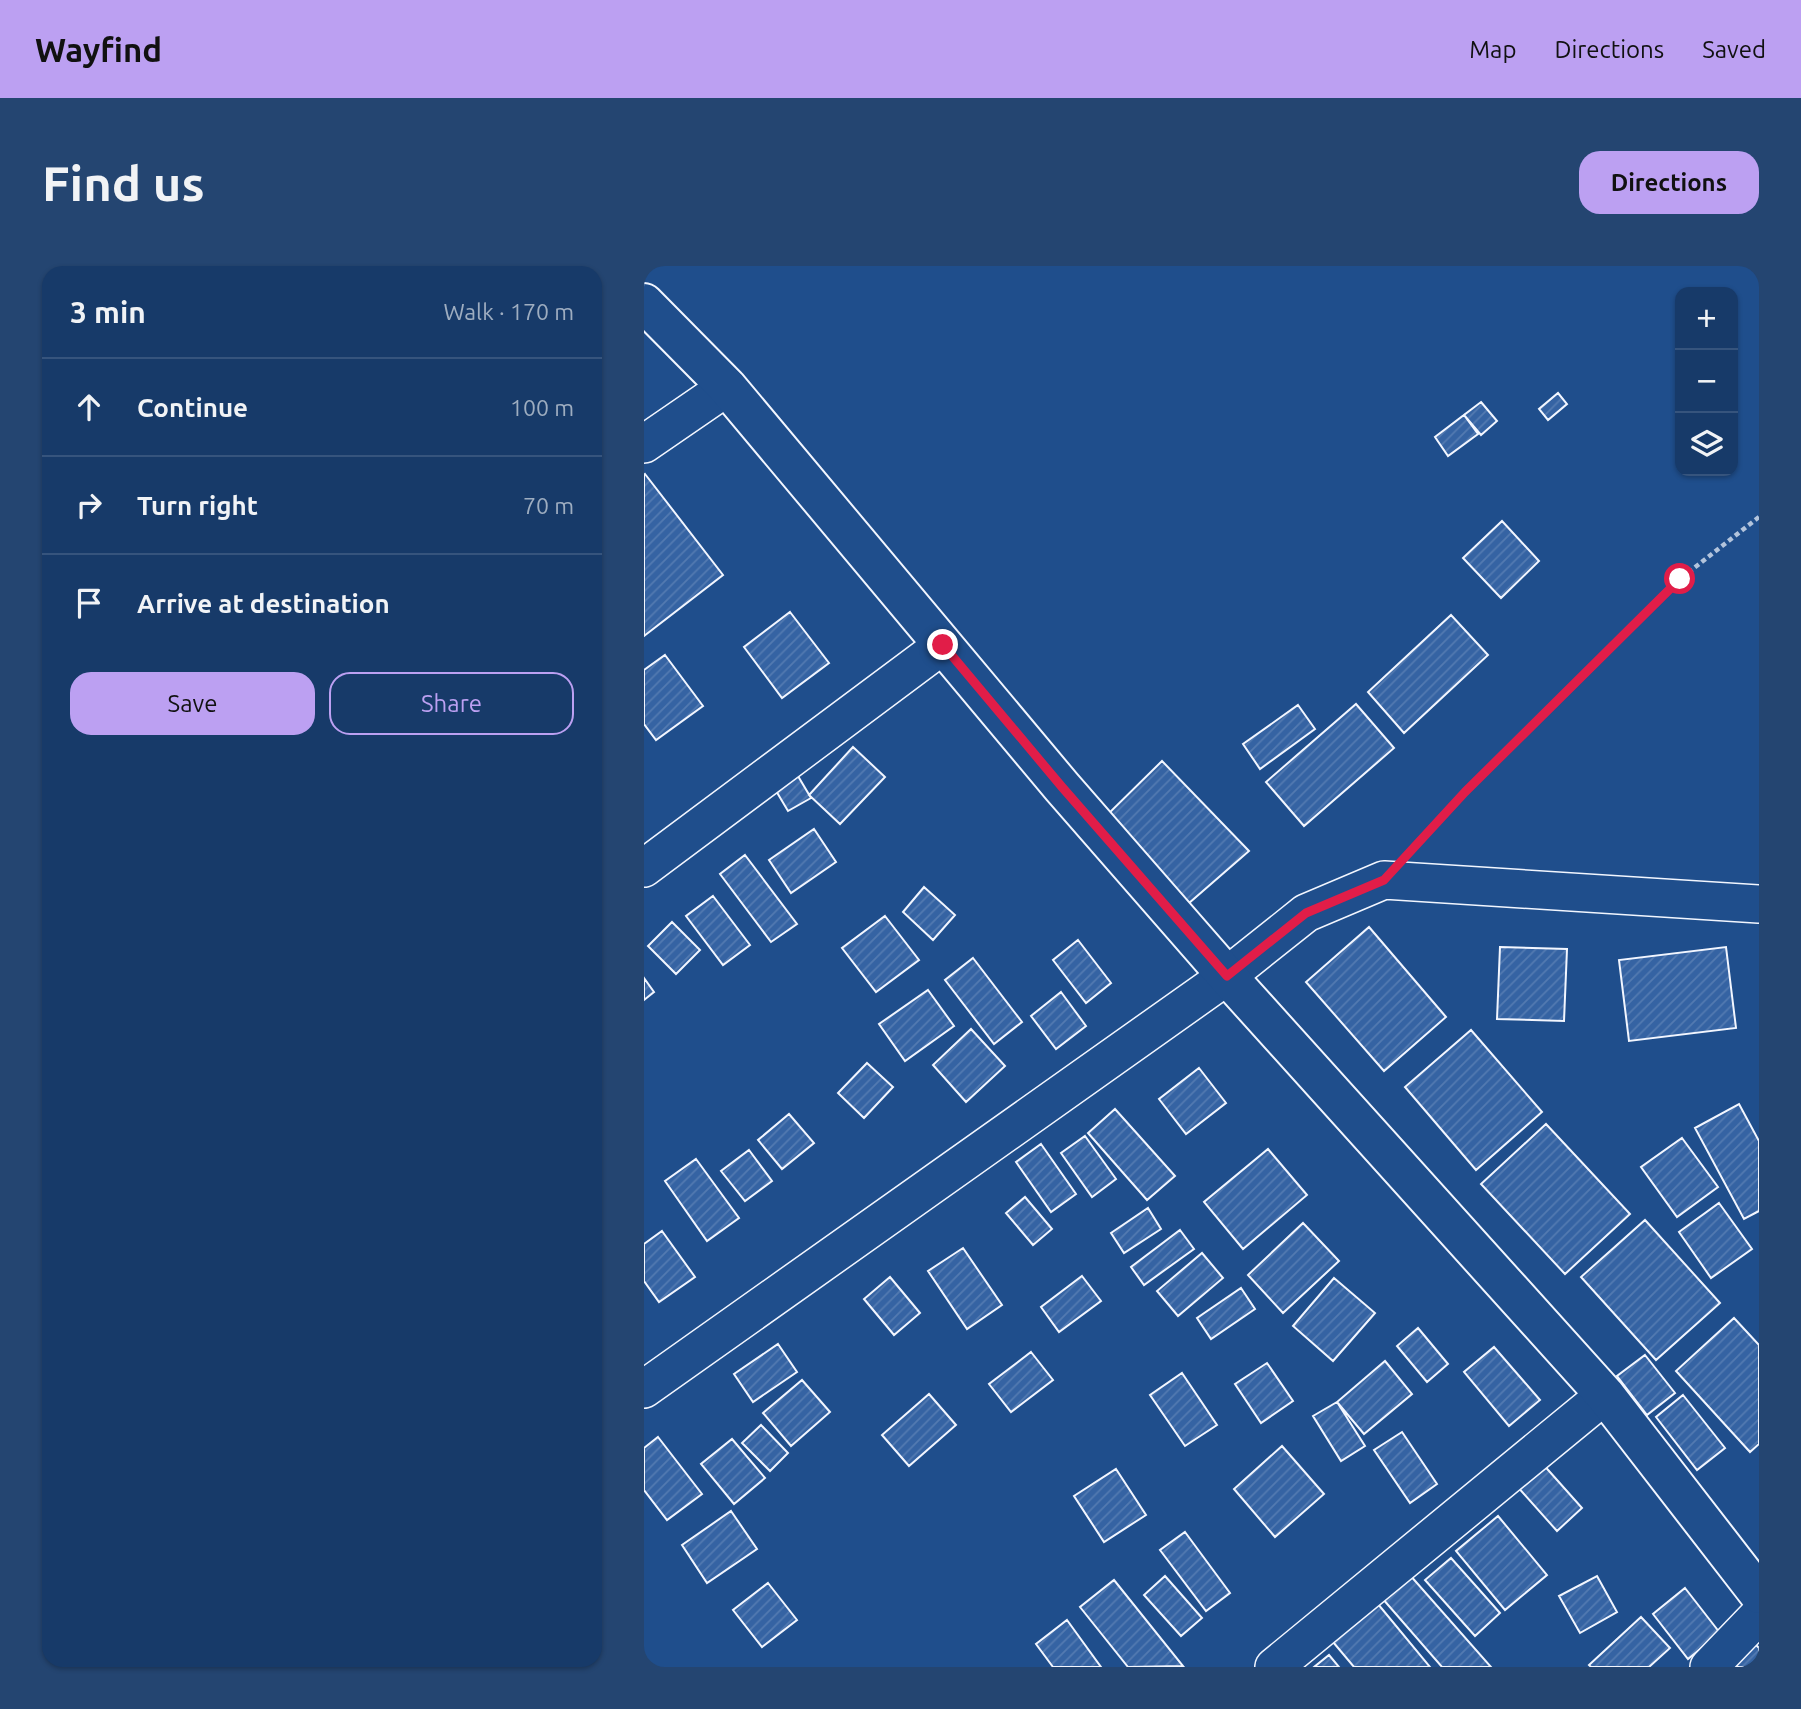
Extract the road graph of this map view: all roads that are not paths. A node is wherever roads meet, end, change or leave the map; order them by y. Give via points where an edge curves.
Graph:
1 (644, 303) edge
2 (727, 387) junction
3 (644, 444) edge
4 (943, 645) junction
5 (644, 868) edge
6 (1759, 904) edge
7 (1227, 976) junction
8 (644, 1389) edge
9 (1605, 1395) junction
10 (1759, 1594) edge
11 (1759, 1615) edge
12 (1274, 1667) edge
13 (1709, 1667) edge

1 - 2 street
2 - 3 street
2 - 4 street
4 - 5 street
4 - 7 street
6 - 7 street via 1384,880 1306,913
7 - 8 street
7 - 9 street
9 - 10 street
9 - 12 street
11 - 13 street

